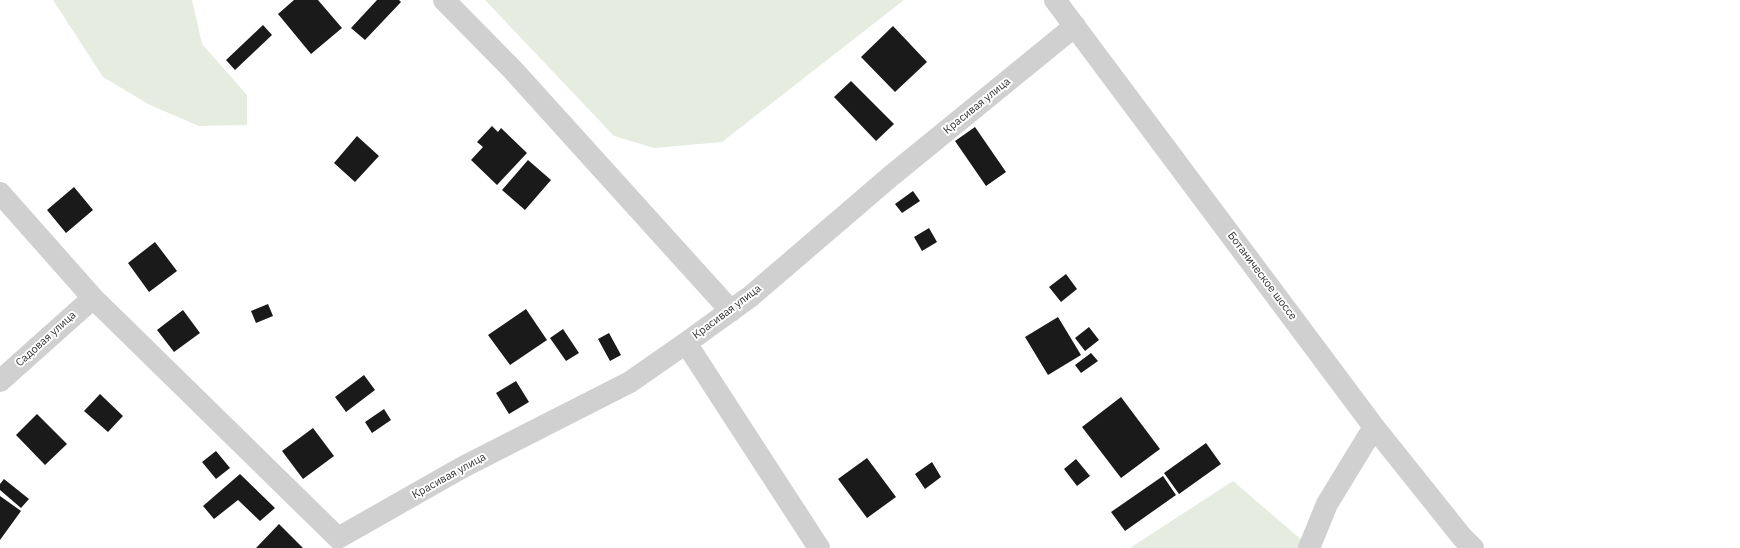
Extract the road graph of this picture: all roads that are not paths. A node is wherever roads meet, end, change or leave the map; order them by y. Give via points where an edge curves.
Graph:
1 (444, 0) edge
2 (1055, 0) edge
3 (1075, 26) junction
4 (0, 193) edge
5 (93, 298) junction
6 (731, 311) junction
7 (686, 344) junction
8 (0, 381) edge
9 (1374, 427) junction
10 (338, 543) edge
11 (819, 548) edge
12 (1309, 548) edge
13 (1473, 548) edge

1 - 6 street via 512,69
2 - 3 street, Ботаническое шоссе
3 - 6 street, Красивая улица
3 - 9 street, Ботаническое шоссе
4 - 5 street
5 - 8 street, Садовая улица
5 - 10 street
6 - 7 street, Красивая улица
7 - 10 street, Красивая улица via 630,382 463,467
7 - 11 street
9 - 12 street via 1327,504
9 - 13 street, Ботаническое шоссе

